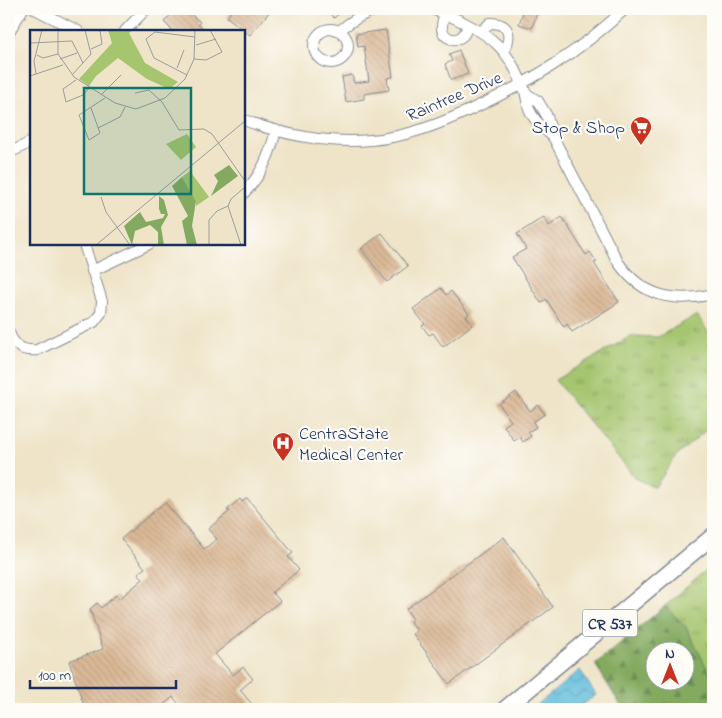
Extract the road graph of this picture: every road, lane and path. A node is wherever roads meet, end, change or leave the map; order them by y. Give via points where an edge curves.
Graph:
1 (23, 9) edge
2 (35, 9) edge
3 (146, 9) edge
4 (379, 9) edge
5 (625, 9) edge
6 (438, 10) edge
7 (468, 25) junction
8 (76, 30) edge
9 (126, 30) edge
10 (339, 31) dead end
11 (482, 31) junction
12 (9, 32) edge
13 (504, 52) junction
14 (525, 89) junction
15 (245, 120) edge
16 (276, 130) junction
17 (30, 142) edge
18 (9, 153) edge
19 (245, 192) edge
20 (84, 245) edge
21 (147, 245) edge
22 (92, 271) junction
23 (713, 294) edge
24 (9, 332) edge
25 (713, 536) edge
26 (505, 709) edge

1 - 12 street
2 - 8 street
3 - 9 street
4 - 10 street via 361,15
5 - 14 street, Raintree Drive
6 - 7 street
6 - 7 street via 442,30 449,38 460,38
7 - 11 street
11 - 13 street
11 - 13 street via 490,23 502,25 509,36
13 - 14 street
14 - 16 street, Raintree Drive via 430,127 390,138 328,140
14 - 23 street via 528,106 536,122 552,135 618,262 629,276 651,292 669,298
15 - 16 street, Raintree Drive
16 - 19 street via 262,172
17 - 18 street
20 - 22 street
21 - 22 street
22 - 24 street via 102,306 94,322 30,351 14,343
25 - 26 main road, CR 537

